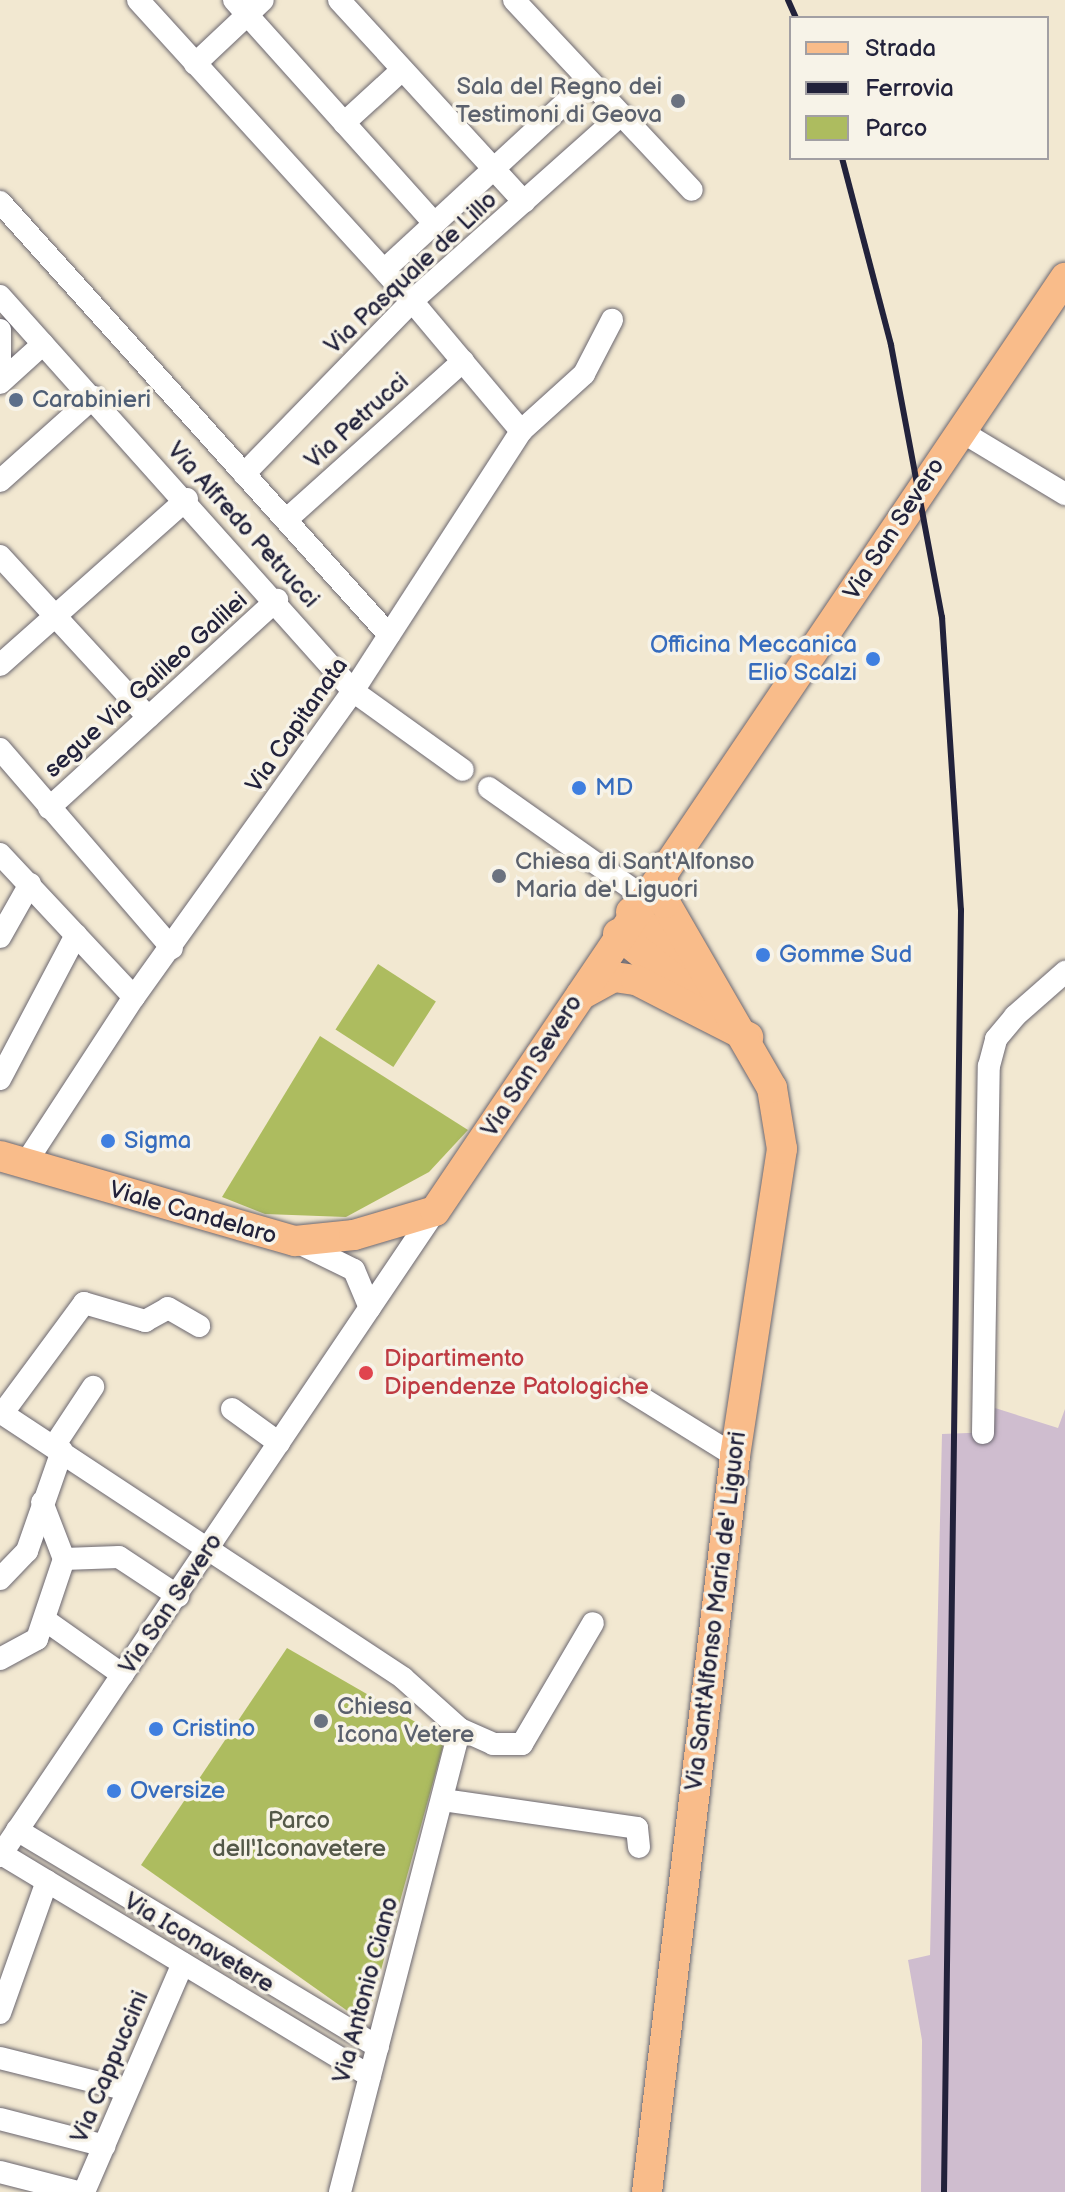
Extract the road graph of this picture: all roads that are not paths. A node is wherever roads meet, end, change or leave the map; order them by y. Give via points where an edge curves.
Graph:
1 (138, 0) edge
2 (339, 0) edge
3 (514, 0) edge
4 (248, 5) edge
5 (195, 64) junction
6 (402, 70) junction
7 (589, 81) junction
8 (620, 116) junction
9 (344, 123) junction
10 (494, 168) junction
11 (692, 190) dead end
12 (0, 202) edge
13 (524, 202) junction
14 (434, 223) junction
15 (384, 270) junction
16 (1065, 278) edge
17 (0, 296) edge
18 (412, 301) junction
19 (612, 320) dead end
20 (0, 330) edge
21 (43, 344) junction
22 (463, 361) junction
23 (0, 381) edge
24 (94, 397) junction
25 (959, 430) junction
26 (521, 431) junction
27 (244, 474) junction
28 (0, 481) edge
29 (1065, 494) edge
30 (187, 499) junction
31 (286, 520) junction
32 (0, 556) edge
33 (277, 600) junction
34 (52, 616) junction
35 (389, 635) junction
36 (0, 665) edge
37 (353, 691) junction
38 (148, 717) junction
39 (0, 749) edge
40 (463, 770) dead end
41 (489, 788) dead end
42 (49, 808) junction
43 (0, 854) edge
44 (662, 867) junction
45 (30, 884) junction
46 (630, 914) junction
47 (76, 935) junction
48 (0, 937) edge
49 (172, 948) junction
50 (1065, 972) edge
51 (134, 997) junction
52 (578, 997) junction
53 (742, 1027) junction
54 (0, 1079) edge
55 (13, 1160) edge
56 (435, 1211) junction
57 (295, 1241) junction
58 (370, 1308) junction
59 (199, 1326) dead end
60 (93, 1387) dead end
61 (627, 1389) dead end
62 (232, 1409) dead end
63 (1, 1413) edge
64 (983, 1433) dead end
65 (279, 1443) junction
66 (58, 1449) junction
67 (735, 1456) junction
68 (42, 1502) junction
69 (208, 1549) junction
70 (64, 1559) junction
71 (0, 1579) edge
72 (178, 1596) junction
73 (45, 1620) junction
74 (593, 1623) dead end
75 (0, 1659) edge
76 (123, 1675) junction
77 (460, 1729) junction
78 (443, 1800) junction
79 (17, 1830) junction
80 (639, 1847) dead end
81 (0, 1854) edge
82 (47, 1881) junction
83 (183, 1963) junction
84 (0, 2013) edge
85 (378, 2047) junction
86 (0, 2058) edge
87 (370, 2076) junction
88 (127, 2090) junction
89 (0, 2119) edge
90 (105, 2146) junction
91 (0, 2172) edge
92 (78, 2192) edge
93 (84, 2192) edge
94 (340, 2192) edge
95 (647, 2192) edge

1 - 5 street
2 - 6 street
3 - 7 street
4 - 5 street
4 - 9 street
5 - 15 street
6 - 9 street
6 - 10 street
7 - 8 street
7 - 10 street, Via Pasquale de Lillo
8 - 11 street
8 - 13 street, Via Pasquale de Lillo
9 - 14 street
10 - 13 street
10 - 14 street, Via Pasquale de Lillo
12 - 27 street, Via Alfredo Petrucci
13 - 18 street, Via Pasquale de Lillo
14 - 15 street, Via Pasquale de Lillo
15 - 18 street
16 - 25 main road, Via San Severo
17 - 21 street, Via Alfredo Petrucci
18 - 22 street
18 - 27 street, Via Pasquale de Lillo
19 - 26 street, Via Capitanata via 584,374
20 - 23 street
21 - 23 street
21 - 24 street, Via Alfredo Petrucci
22 - 26 street
22 - 31 street, Via Petrucci
24 - 28 street
24 - 30 street, Via Alfredo Petrucci
25 - 29 street
25 - 44 main road, Via San Severo
26 - 35 street, Via Capitanata
27 - 31 street, Via Alfredo Petrucci
30 - 33 street, Via Alfredo Petrucci
30 - 34 street
31 - 35 street, Via Alfredo Petrucci
32 - 34 street
33 - 37 street, Via Alfredo Petrucci
33 - 38 street, segue Via Galileo Galilei
34 - 36 street
34 - 38 street
35 - 37 street, Via Capitanata
37 - 40 street, Via Alfredo Petrucci
37 - 49 street, Via Capitanata
38 - 42 street, segue Via Galileo Galilei
39 - 42 street
41 - 46 street
42 - 49 street
43 - 45 street
44 - 46 main road, Via San Severo
44 - 53 main road, Via Sant'Alfonso Maria de' Liguori via 665,903
45 - 47 street
45 - 48 street
46 - 52 main road, Via San Severo
46 - 53 main road
47 - 51 street
47 - 54 street
49 - 51 street, Via Capitanata
50 - 64 street via 996,1039 989,1066
51 - 55 street, Via Capitanata
52 - 53 main road via 614,977 636,980
52 - 56 main road, Via San Severo
53 - 67 main road, Via Sant'Alfonso Maria de' Liguori via 772,1088 782,1149
55 - 57 main road, Viale Candelaro
56 - 57 main road, Viale Candelaro via 354,1235
56 - 58 street, Via San Severo
57 - 58 street via 354,1270
58 - 65 street, Via San Severo
59 - 63 street via 168,1308 145,1321 130,1320 97,1302 68,1317
60 - 66 street
61 - 67 street
62 - 65 street
63 - 66 street
65 - 69 street, Via San Severo
66 - 68 street
66 - 69 street
67 - 95 main road, Via Sant'Alfonso Maria de' Liguori
68 - 70 street
68 - 71 street via 27,1551
69 - 72 street, Via San Severo
69 - 77 street via 403,1678
70 - 72 street via 119,1557
70 - 73 street
72 - 76 street, Via San Severo
73 - 75 street via 37,1639
73 - 76 street
74 - 77 street via 522,1744 493,1744
76 - 79 street, Via San Severo
77 - 78 street, Via Antonio Ciano
78 - 80 street via 637,1828
78 - 85 street, Via Antonio Ciano
79 - 81 street, Via San Severo
79 - 85 street, Via Iconavetere
81 - 82 street, Via Iconavetere
82 - 83 street, Via Iconavetere
82 - 84 street
83 - 87 street, Via Iconavetere
83 - 88 street, Via Cappuccini
85 - 87 street, Via Antonio Ciano
86 - 88 street
87 - 94 street, Via Antonio Ciano
88 - 90 street, Via Cappuccini
89 - 90 street
90 - 93 street, Via Cappuccini
91 - 92 street

